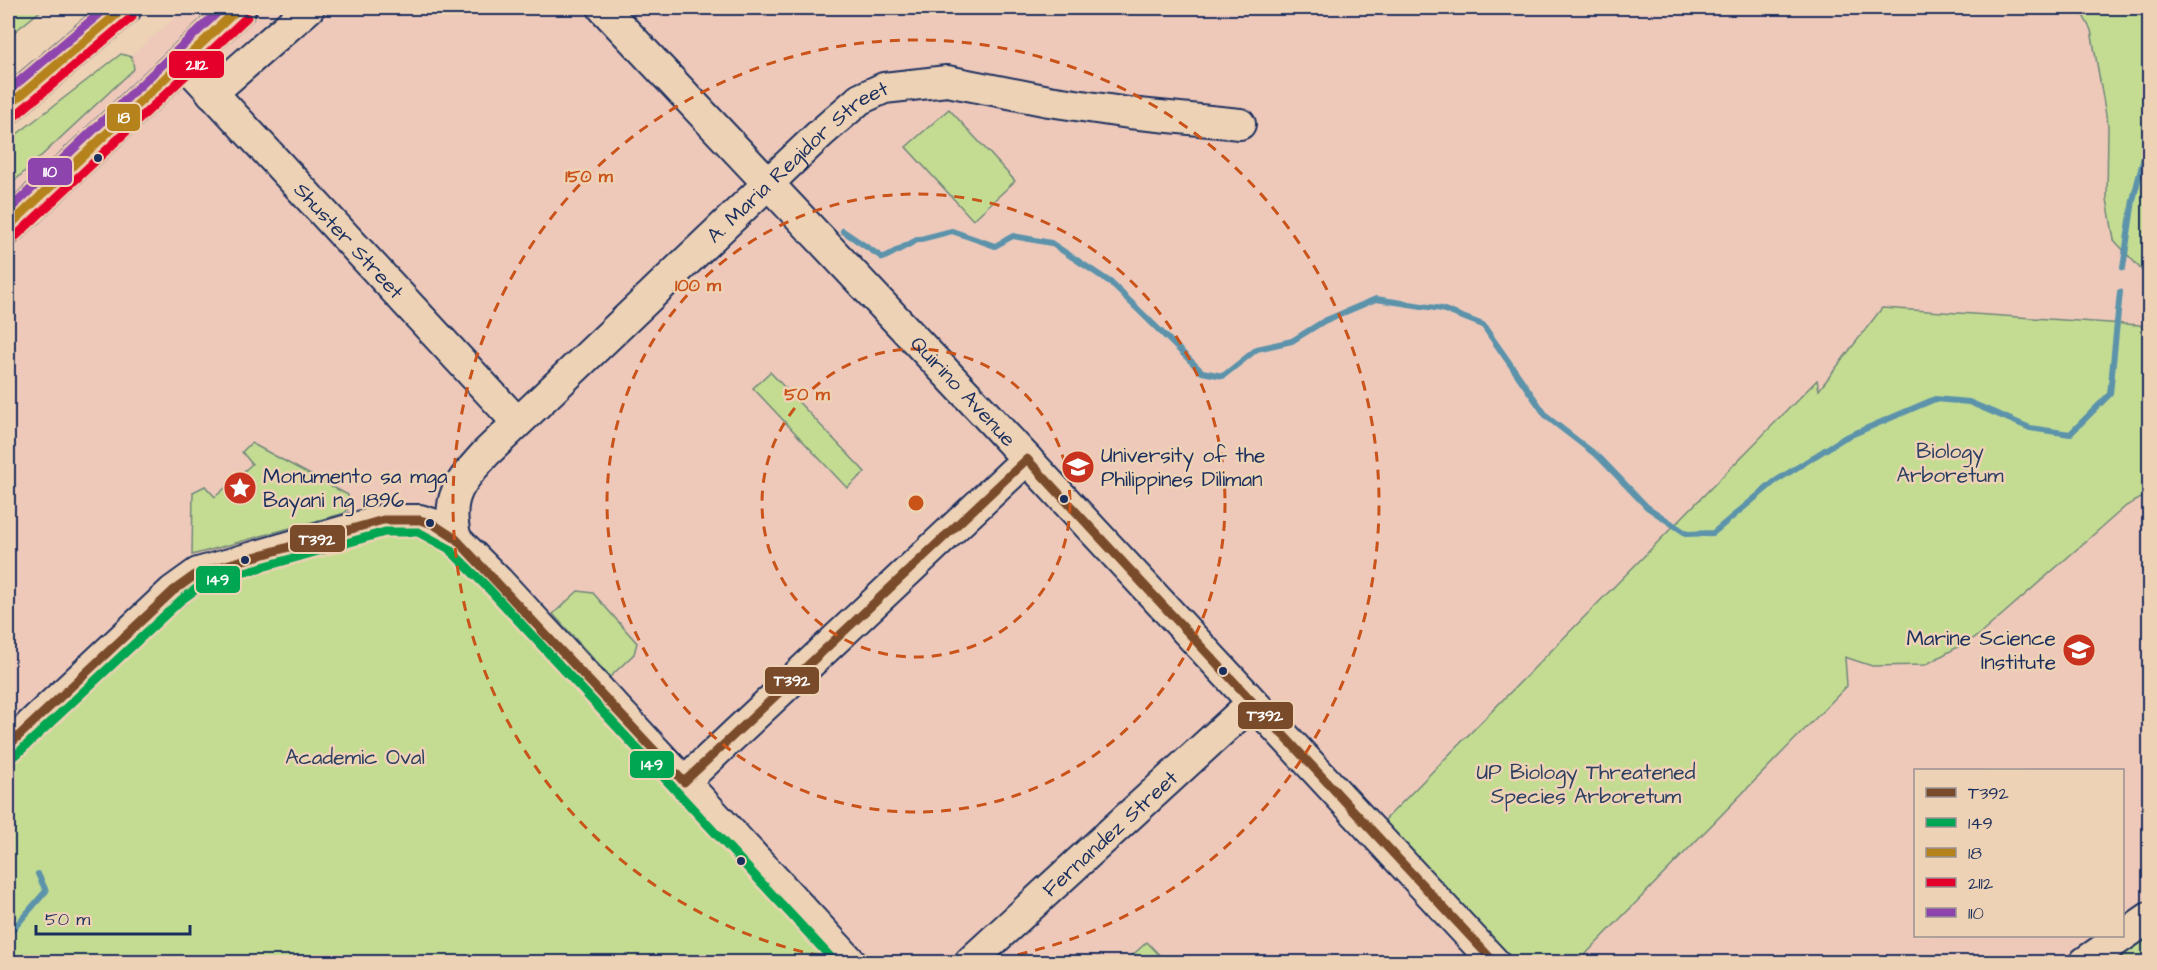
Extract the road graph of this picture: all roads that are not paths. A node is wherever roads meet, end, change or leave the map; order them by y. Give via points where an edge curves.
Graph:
1 (124, 8) edge
2 (239, 8) edge
3 (309, 8) edge
4 (603, 8) edge
5 (182, 60) junction
6 (212, 93) junction
7 (8, 106) edge
8 (1240, 124) dead end
9 (767, 183) junction
10 (8, 227) edge
11 (517, 422) junction
12 (1027, 459) junction
13 (456, 489) junction
14 (397, 519) junction
15 (456, 539) junction
16 (1252, 703) junction
17 (8, 746) edge
18 (684, 782) junction
19 (2150, 917) edge
20 (2124, 935) edge
21 (2122, 937) edge
22 (851, 963) edge
23 (970, 963) edge
24 (1494, 963) edge
25 (2085, 963) edge

1 - 7 main road
2 - 5 main road
3 - 6 street
4 - 9 street, Quirino Avenue
5 - 6 street, Shuster Street
5 - 10 main road
6 - 11 street, Shuster Street
8 - 9 street, A. Maria Regidor Street via 1129,113 946,81 906,85 884,88 860,99
9 - 11 street, A. Maria Regidor Street
9 - 12 street, Quirino Avenue
11 - 13 street, A. Maria Regidor Street
12 - 16 street, Quirino Avenue
12 - 18 street
13 - 14 street, A. Maria Regidor Street
13 - 15 street via 452,519
14 - 15 street via 433,524
14 - 17 street via 198,573 173,591
15 - 18 street
16 - 23 street, Fernandez Street
16 - 24 street, Quirino Avenue
18 - 22 street
19 - 20 street
21 - 25 street

